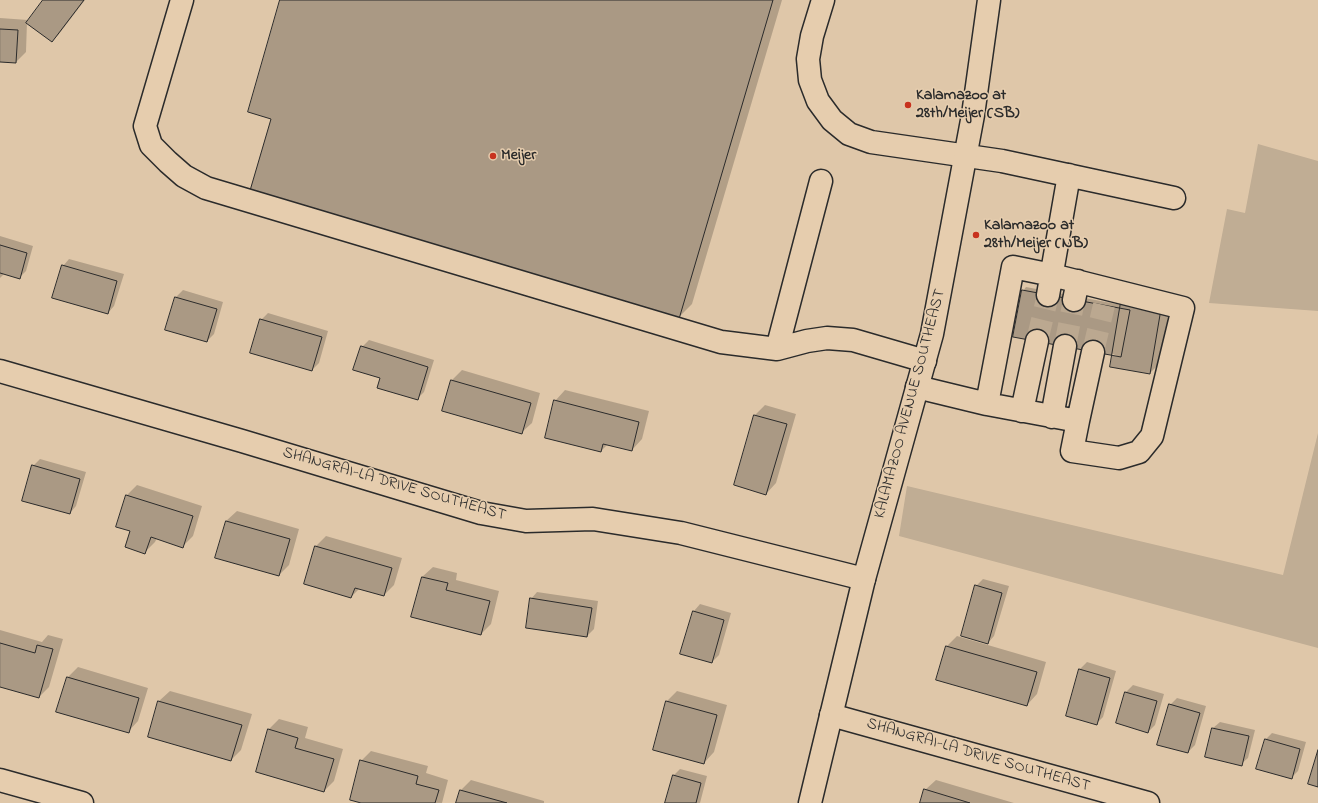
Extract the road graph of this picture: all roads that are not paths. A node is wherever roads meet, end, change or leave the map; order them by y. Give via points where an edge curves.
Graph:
1 (182, 0) edge
2 (823, 0) edge
3 (989, 0) edge
4 (965, 155) junction
5 (1069, 175) junction
6 (821, 181) dead end
7 (1174, 198) dead end
8 (1050, 285) junction
9 (1038, 341) tunnel mouth
10 (1065, 346) tunnel mouth
11 (777, 349) junction
12 (1093, 352) tunnel mouth
13 (924, 361) junction
14 (0, 370) edge
15 (917, 387) junction
16 (987, 404) junction
17 (1022, 411) junction
18 (1052, 417) junction
19 (1078, 421) junction
20 (864, 579) junction
21 (831, 715) junction
22 (0, 780) edge
23 (82, 803) edge
24 (810, 803) edge
25 (1148, 803) edge

1 - 11 street via 145,126 151,145 184,176 206,188 573,299 721,342
2 - 4 street via 808,59 810,80 818,101 832,120 849,134 871,142
3 - 4 street, KALAMAZOO AVENUE SOUTHEAST
4 - 5 street
4 - 13 street, KALAMAZOO AVENUE SOUTHEAST via 932,334
5 - 7 street
5 - 8 street
6 - 11 street
8 - 16 street via 1013,267
8 - 19 street via 1106,297 1183,308 1152,436 1139,452 1119,458 1072,451
9 - 17 street
10 - 18 street
11 - 13 street via 827,338 853,340
12 - 19 street
13 - 15 street, KALAMAZOO AVENUE SOUTHEAST
14 - 20 street, SHANGRAI-LA DRIVE SOUTHEAST via 482,513 526,521 593,519 681,533
15 - 16 street
15 - 20 street, KALAMAZOO AVENUE SOUTHEAST
16 - 17 street
17 - 18 street
18 - 19 street
20 - 21 street, KALAMAZOO AVENUE SOUTHEAST
21 - 24 street, KALAMAZOO AVENUE SOUTHEAST
21 - 25 street, SHANGRAI-LA DRIVE SOUTHEAST
22 - 23 street

